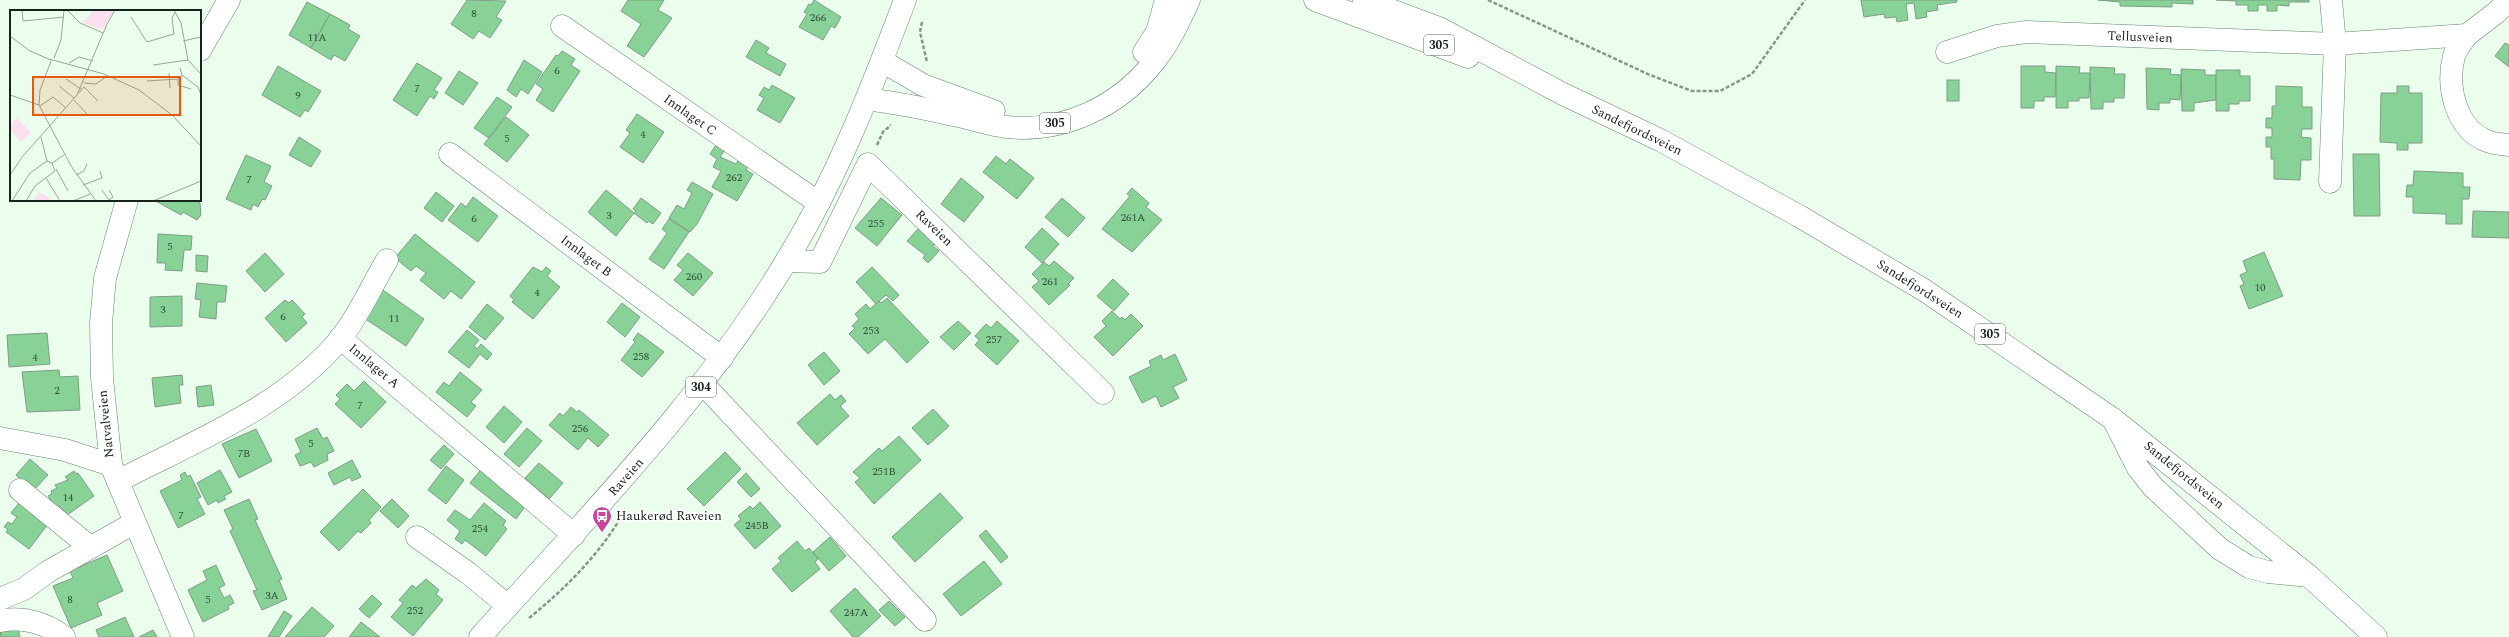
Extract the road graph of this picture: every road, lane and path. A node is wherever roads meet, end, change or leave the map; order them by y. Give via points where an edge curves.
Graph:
1 (229, 0) edge
2 (906, 0) edge
3 (1166, 0) edge
4 (1189, 0) edge
5 (1315, 0) edge
6 (1364, 0) edge
7 (1488, 0) edge
8 (1805, 0) edge
9 (2331, 0) edge
10 (2508, 0) edge
11 (922, 19) dead end
12 (562, 26) dead end
13 (2467, 35) junction
14 (2335, 44) junction
15 (201, 48) edge
16 (1947, 52) dead end
17 (882, 61) junction
18 (929, 69) dead end
19 (1563, 94) junction
20 (867, 99) junction
21 (898, 123) dead end
22 (2509, 144) edge
23 (450, 154) dead end
24 (868, 164) junction
25 (2330, 182) dead end
26 (127, 201) edge
27 (819, 203) junction
28 (387, 260) dead end
29 (786, 261) junction
30 (340, 338) junction
31 (722, 358) junction
32 (703, 384) junction
33 (1103, 393) dead end
34 (2113, 419) junction
35 (0, 438) edge
36 (114, 473) junction
37 (20, 490) dead end
38 (134, 523) junction
39 (574, 535) junction
40 (417, 537) dead end
41 (90, 547) junction
42 (2309, 576) junction
43 (0, 599) edge
44 (508, 606) junction
45 (925, 620) dead end
46 (0, 621) edge
47 (64, 637) edge
48 (183, 637) edge
49 (480, 637) edge
50 (2376, 637) edge

1 - 15 street
2 - 17 street, Raveien
3 - 17 street, 305 via 1157,32 1141,57 1114,85 1084,101 1055,110 1022,114 992,111 923,85
4 - 20 street, 305 via 1172,35 1153,64 1102,109 1076,119 1035,127 1006,127 915,106
5 - 19 street, Sandefjordsveien / 305
6 - 19 street, Sandefjordsveien / 305 via 1439,28
7 - 8 path via 1650,75 1692,91 1720,92 1752,74
9 - 14 street
10 - 13 street
11 - 18 path via 920,32
12 - 27 street, Innlaget C
13 - 14 street, Tellusveien
13 - 22 street via 2454,55 2452,82 2457,110 2468,129 2488,141
14 - 16 street, Tellusveien via 2026,32 1997,36
14 - 25 street
17 - 20 street, Raveien
19 - 34 street, Sandefjordsveien / 305 via 1660,140 1732,179 1924,290
20 - 27 street, Raveien / 304
21 - 24 path via 883,132
23 - 31 street, Innlaget B
24 - 29 street via 820,262
24 - 33 street, Raveien
26 - 36 street, Natvalveien via 105,278 101,323 102,378
27 - 29 street, Raveien / 304
28 - 30 street
29 - 31 street, Raveien / 304
30 - 36 street, Innlaget A via 294,383 263,405
30 - 39 street, Innlaget A
31 - 32 street, Raveien / 304
32 - 39 street, Raveien / 304 via 634,468
32 - 45 street
34 - 42 street, Sandefjordsveien / 305
34 - 42 street via 2138,468 2154,487 2220,549 2249,567 2268,572
35 - 36 street via 65,450
36 - 38 street, Natvalveien
37 - 41 street
38 - 41 street
38 - 48 street, Natvalveien
39 - 44 street, Raveien / 304
40 - 44 street via 468,573
41 - 43 street via 24,589
42 - 50 street, Sandefjordsveien / 305
44 - 49 street, Raveien / 304
46 - 47 street via 27,620 42,623

